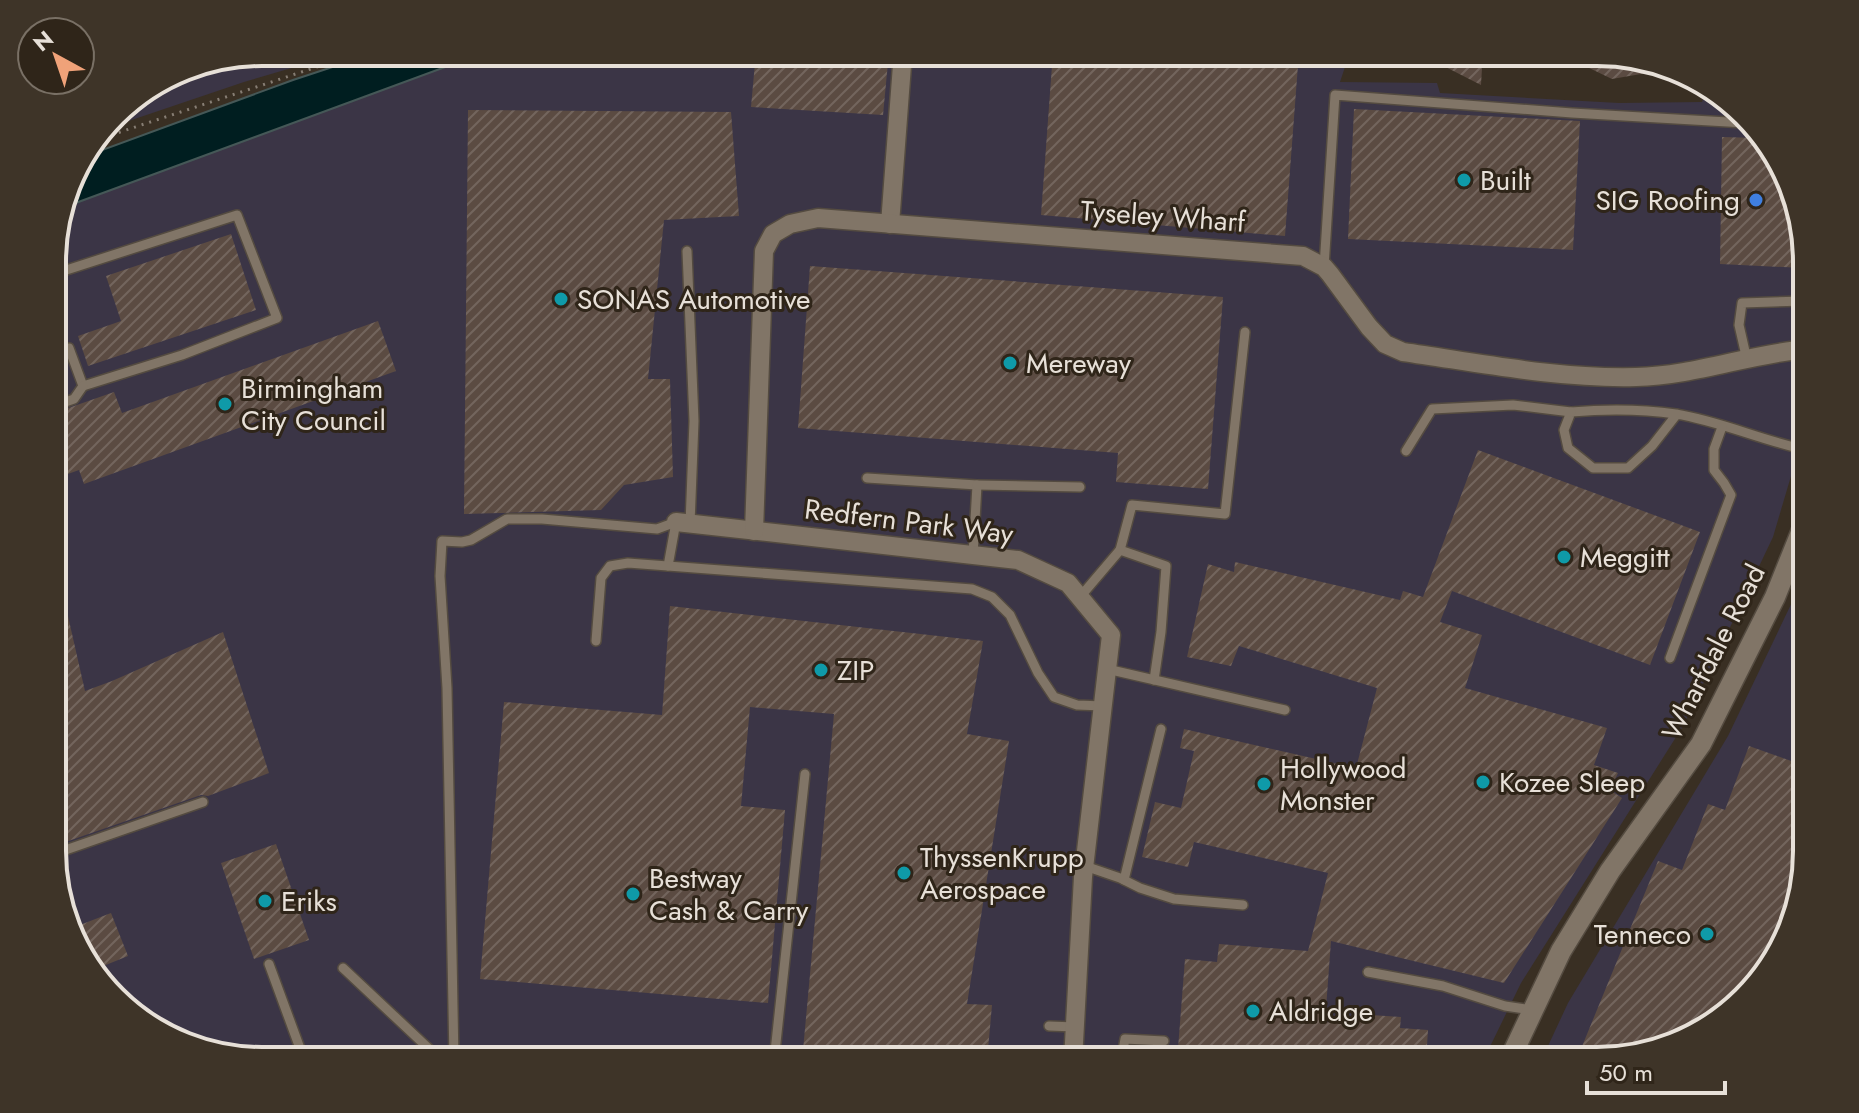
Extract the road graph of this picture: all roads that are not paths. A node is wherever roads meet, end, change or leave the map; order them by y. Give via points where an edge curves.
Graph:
1 (902, 66) edge
2 (1735, 122) edge
3 (890, 224) junction
4 (687, 251) dead end
5 (1324, 267) junction
6 (66, 270) edge
7 (1793, 301) edge
8 (1245, 332) dead end
9 (66, 349) edge
10 (1793, 351) edge
11 (1747, 360) junction
12 (83, 386) junction
13 (66, 402) edge
14 (1571, 412) junction
15 (1677, 414) junction
16 (1722, 427) junction
17 (1793, 447) edge
18 (1406, 451) dead end
19 (867, 478) dead end
20 (977, 485) junction
21 (1080, 487) dead end
22 (683, 523) junction
23 (754, 531) junction
24 (1120, 550) junction
25 (1793, 552) edge
26 (973, 555) junction
27 (668, 566) junction
28 (1080, 597) junction
29 (596, 641) dead end
30 (1670, 658) dead end
31 (1107, 669) junction
32 (1154, 680) junction
33 (1103, 706) junction
34 (1285, 710) dead end
35 (1161, 729) dead end
36 (805, 774) dead end
37 (203, 802) dead end
38 (66, 850) edge
39 (1085, 866) junction
40 (1124, 880) junction
41 (1243, 905) dead end
42 (269, 964) dead end
43 (343, 968) dead end
44 (1368, 972) dead end
45 (1532, 1010) junction
46 (1049, 1026) dead end
47 (1075, 1027) junction
48 (1164, 1041) dead end
49 (300, 1047) edge
50 (427, 1047) edge
51 (454, 1047) edge
52 (776, 1047) edge
53 (1074, 1047) edge
54 (1124, 1047) edge
55 (1515, 1047) edge

1 - 3 street
2 - 5 lane via 1335,95
3 - 5 street, Tyseley Wharf via 1303,256
3 - 23 street, Tyseley Wharf via 818,218 773,234 764,251
4 - 22 lane via 694,421
5 - 11 street via 1369,327 1385,344 1403,352 1563,374 1638,377
6 - 12 lane via 237,215 277,318
7 - 11 lane via 1742,303 1739,325
8 - 24 lane via 1225,514 1132,505
9 - 12 lane
10 - 11 street
12 - 13 lane
14 - 15 lane
14 - 15 lane via 1564,430 1568,448 1593,468 1628,468
14 - 18 lane via 1513,405 1432,409
15 - 16 lane
16 - 17 lane
16 - 30 lane via 1714,470 1731,495
19 - 20 lane
20 - 21 lane
20 - 26 lane
22 - 23 street, Redfern Park Way
22 - 27 lane
22 - 51 lane via 657,529 507,519 471,540 442,541
23 - 26 street, Redfern Park Way
24 - 28 lane
24 - 32 lane via 1166,566
25 - 45 main road, Wharfdale Road via 1701,744 1610,871
26 - 28 street, Redfern Park Way via 1018,560 1068,583
27 - 29 lane via 610,566 601,578
27 - 33 lane via 972,589 992,597 1010,615 1054,697
28 - 31 street, Redfern Park Way via 1111,635
31 - 32 lane
31 - 33 street, Redfern Park Way
32 - 34 lane
33 - 39 street, Redfern Park Way
35 - 40 lane
36 - 52 lane
37 - 38 lane
39 - 40 lane
39 - 47 street, Redfern Park Way
40 - 41 lane via 1174,899
42 - 49 lane
43 - 50 lane
44 - 45 lane
45 - 55 main road, Wharfdale Road
46 - 47 lane
47 - 53 street, Redfern Park Way
48 - 54 lane via 1125,1039

